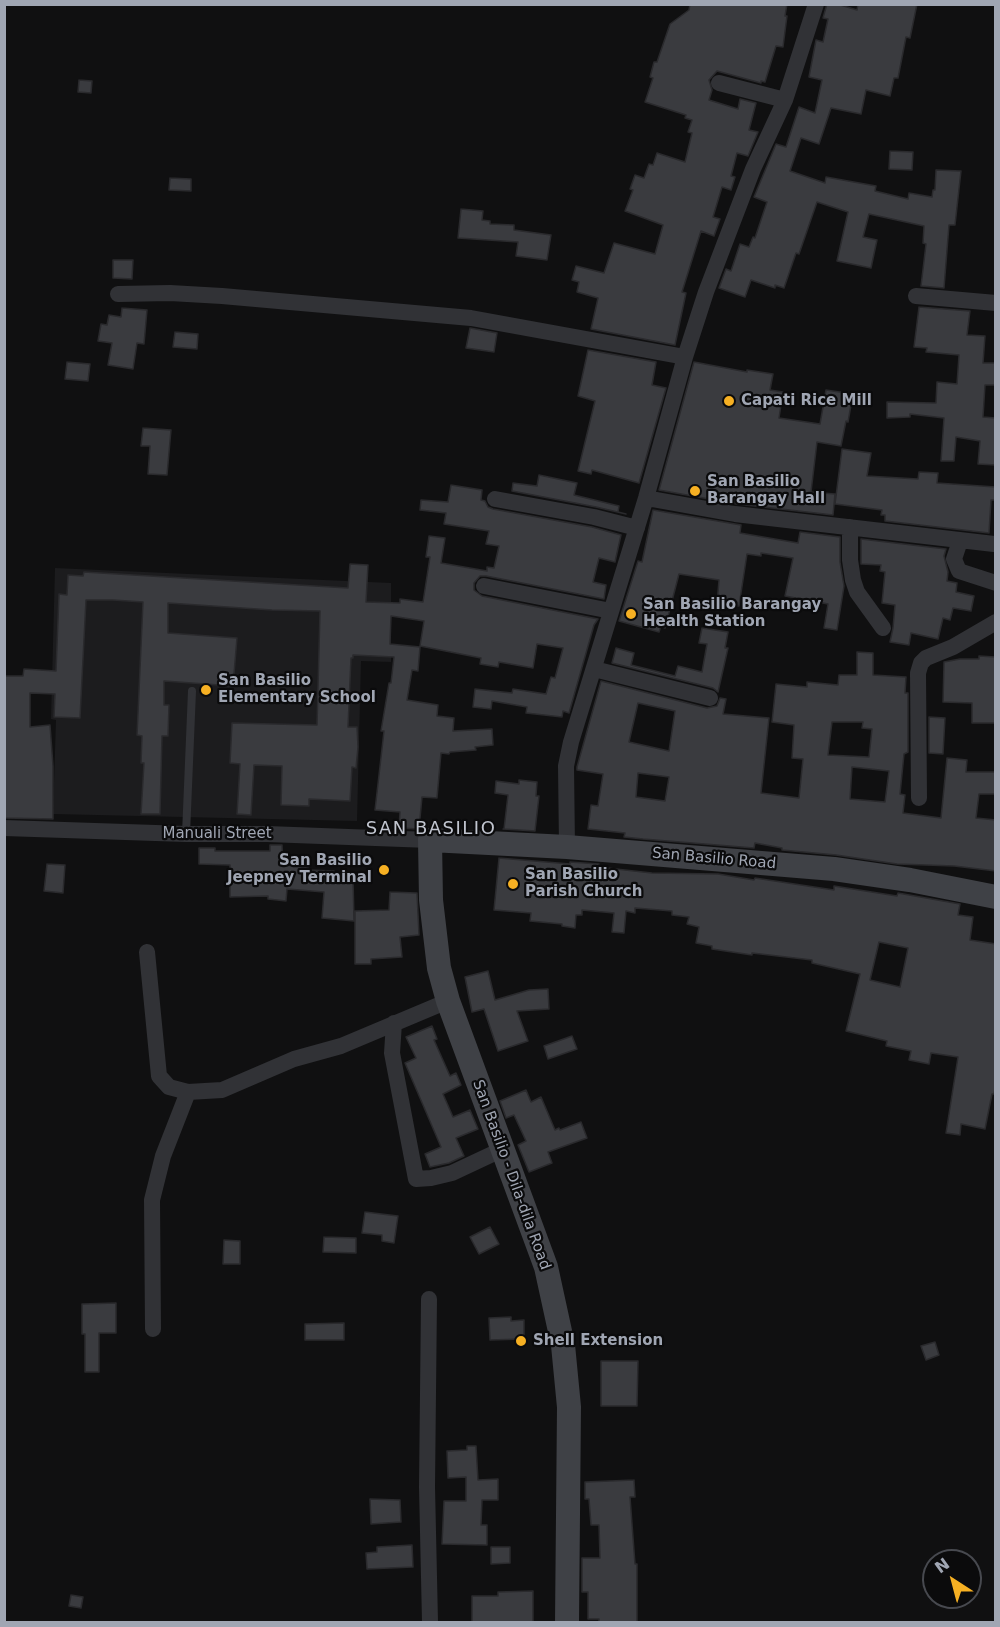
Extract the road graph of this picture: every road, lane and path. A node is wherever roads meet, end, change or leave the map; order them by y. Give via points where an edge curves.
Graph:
1 (816, 4) edge
2 (719, 83) dead end
3 (784, 100) junction
4 (118, 294) dead end
5 (916, 296) dead end
6 (996, 303) edge
7 (685, 357) junction
8 (646, 498) junction
9 (495, 499) dead end
10 (637, 528) junction
11 (850, 528) junction
12 (960, 541) junction
13 (994, 544) edge
14 (996, 583) edge
15 (484, 586) dead end
16 (612, 611) junction
17 (996, 622) edge
18 (883, 627) dead end
19 (594, 669) junction
20 (192, 691) dead end
21 (710, 698) dead end
22 (919, 798) dead end
23 (4, 828) edge
24 (186, 834) junction
25 (430, 840) junction
26 (567, 848) junction
27 (996, 897) edge
28 (147, 952) dead end
29 (448, 1001) junction
30 (394, 1023) junction
31 (188, 1092) junction
32 (501, 1150) junction
33 (429, 1299) dead end
34 (153, 1329) dead end
35 (430, 1623) edge
36 (567, 1623) edge

1 - 3 street
2 - 3 street
3 - 7 street via 753,169
4 - 7 street via 222,296 471,318
5 - 6 street
7 - 8 street
8 - 10 street
8 - 11 street
9 - 10 street
10 - 16 street
11 - 12 street
11 - 18 street via 853,580
12 - 13 street
12 - 14 street via 954,559 958,571
15 - 16 street
16 - 19 street
17 - 22 street via 921,663
19 - 21 street
19 - 26 street via 566,766
20 - 24 lane
23 - 24 street, Manuali Street
24 - 25 street, Manuali Street
25 - 26 street, San Basilio Road
25 - 29 street, San Basilio - Dila-dila Road via 431,900 439,968
26 - 27 street, San Basilio Road via 834,869
28 - 31 street via 159,1076 169,1087
29 - 30 street
29 - 32 street, San Basilio - Dila-dila Road
30 - 31 street via 222,1090
30 - 32 street via 392,1053 416,1179 452,1173
31 - 34 street via 163,1156 152,1200
32 - 36 street, San Basilio - Dila-dila Road via 546,1267 563,1346 569,1407
33 - 35 street

